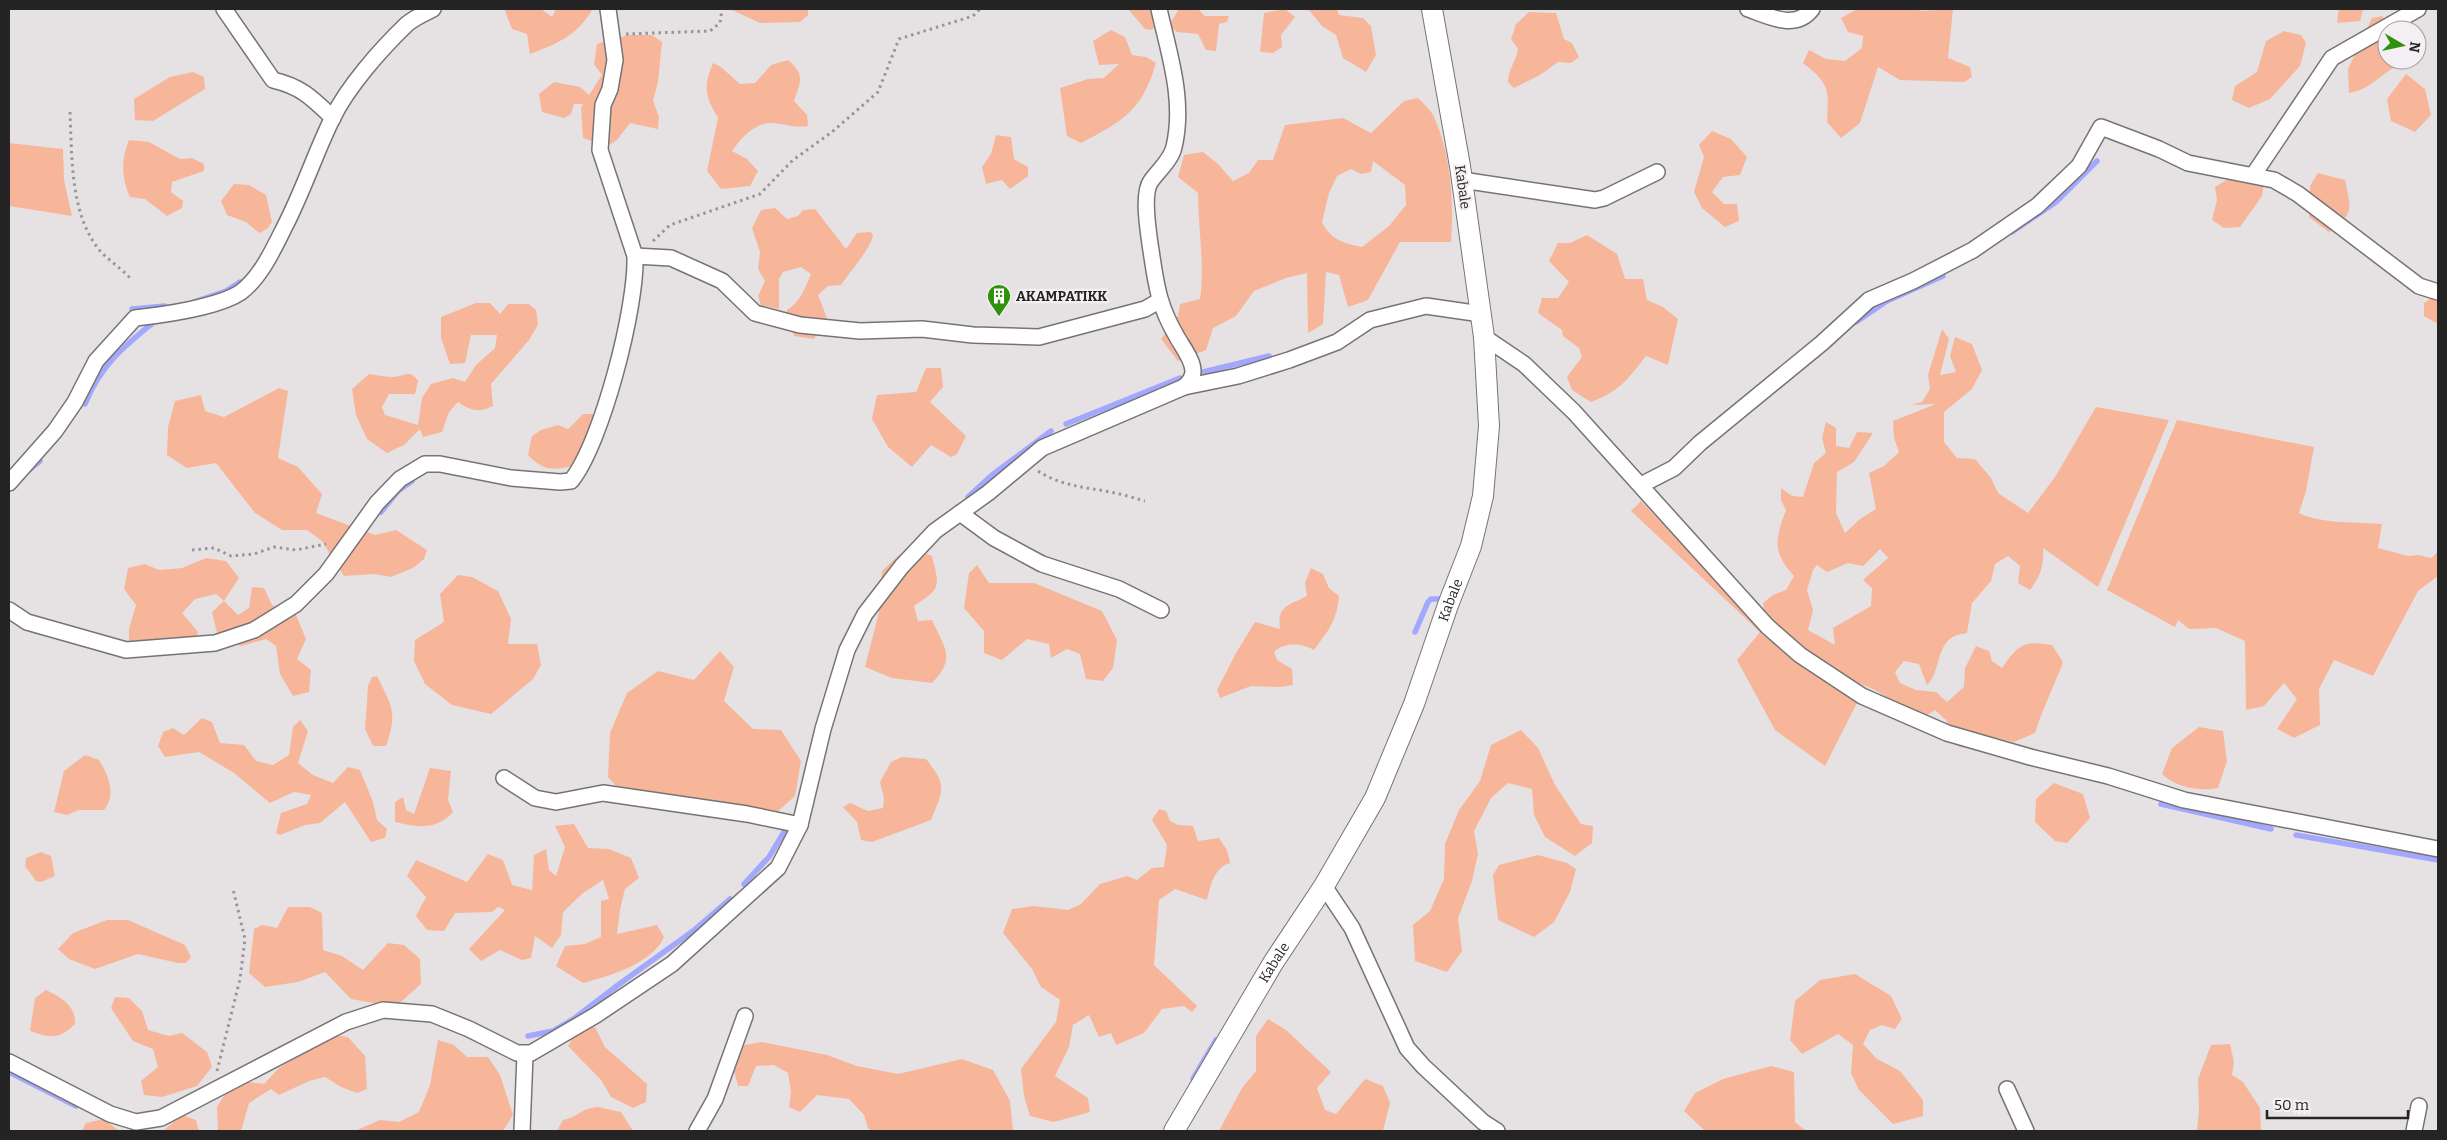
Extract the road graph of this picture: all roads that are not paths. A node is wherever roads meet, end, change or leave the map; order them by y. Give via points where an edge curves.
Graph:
1 (224, 9) edge
2 (433, 9) edge
3 (608, 9) edge
4 (1159, 9) edge
5 (1432, 9) edge
6 (1748, 9) edge
7 (1812, 9) edge
8 (2418, 9) edge
9 (333, 118) junction
10 (1657, 172) dead end
11 (2254, 174) junction
12 (1462, 180) junction
13 (635, 256) junction
14 (2438, 292) edge
15 (1159, 301) junction
16 (1481, 314) junction
17 (1484, 337) junction
18 (1184, 387) junction
19 (9, 483) edge
20 (1641, 485) junction
21 (960, 513) junction
22 (9, 610) edge
23 (1161, 610) dead end
24 (504, 778) dead end
25 (800, 825) junction
26 (2438, 849) edge
27 (1324, 886) junction
28 (745, 1016) dead end
29 (525, 1054) junction
30 (9, 1062) edge
31 (2007, 1090) dead end
32 (2419, 1106) dead end
33 (522, 1131) edge
34 (697, 1131) edge
35 (1174, 1131) edge
36 (1497, 1131) edge
37 (2026, 1131) edge
38 (2414, 1131) edge

1 - 9 street via 273,80 306,92
2 - 9 street via 408,23 350,89
3 - 13 street via 615,60 603,106 600,150
4 - 15 street via 1178,97 1174,149 1150,181 1146,193
5 - 12 street, Kabale
6 - 7 street via 1787,22 1801,19
8 - 11 street via 2332,58
9 - 19 street via 300,195 254,279 240,292 212,304 135,318 96,361 82,390 55,431
10 - 12 street via 1595,200
11 - 14 street via 2274,180 2298,194 2419,286
11 - 20 street via 2188,163 2101,127 2079,166 2037,206 1973,250 1869,300 1822,343 1700,442 1674,468
12 - 16 street, Kabale
13 - 15 street via 671,258 722,281 755,313 800,325 860,331 922,329 973,335 1039,337 1145,309
13 - 22 street via 636,273 625,332 602,416 571,481 511,478 425,464 400,479 377,504 326,574 296,604 254,630 215,643 126,650 27,622
15 - 18 street via 1193,370 1192,378
16 - 17 street, Kabale
16 - 18 street via 1426,306 1370,320 1337,342 1289,360 1238,376
17 - 20 street via 1524,364
17 - 27 street, Kabale via 1488,451 1483,496 1471,546 1414,704 1375,798
18 - 21 street via 1042,448
20 - 26 street via 1767,626 1800,655 1862,696 1947,733 2184,800
21 - 23 street via 994,538 1042,564 1119,589
21 - 25 street via 928,538 865,614 847,650
24 - 25 street via 535,798 556,802 602,794 747,814
25 - 29 street via 778,868 672,964 596,1015
27 - 35 street, Kabale via 1273,963
27 - 36 street via 1352,928 1407,1048 1482,1122
28 - 34 street via 715,1099
29 - 30 street via 432,1014 384,1010 346,1022 161,1118 136,1122 110,1114
29 - 33 street
31 - 37 street
32 - 38 street

